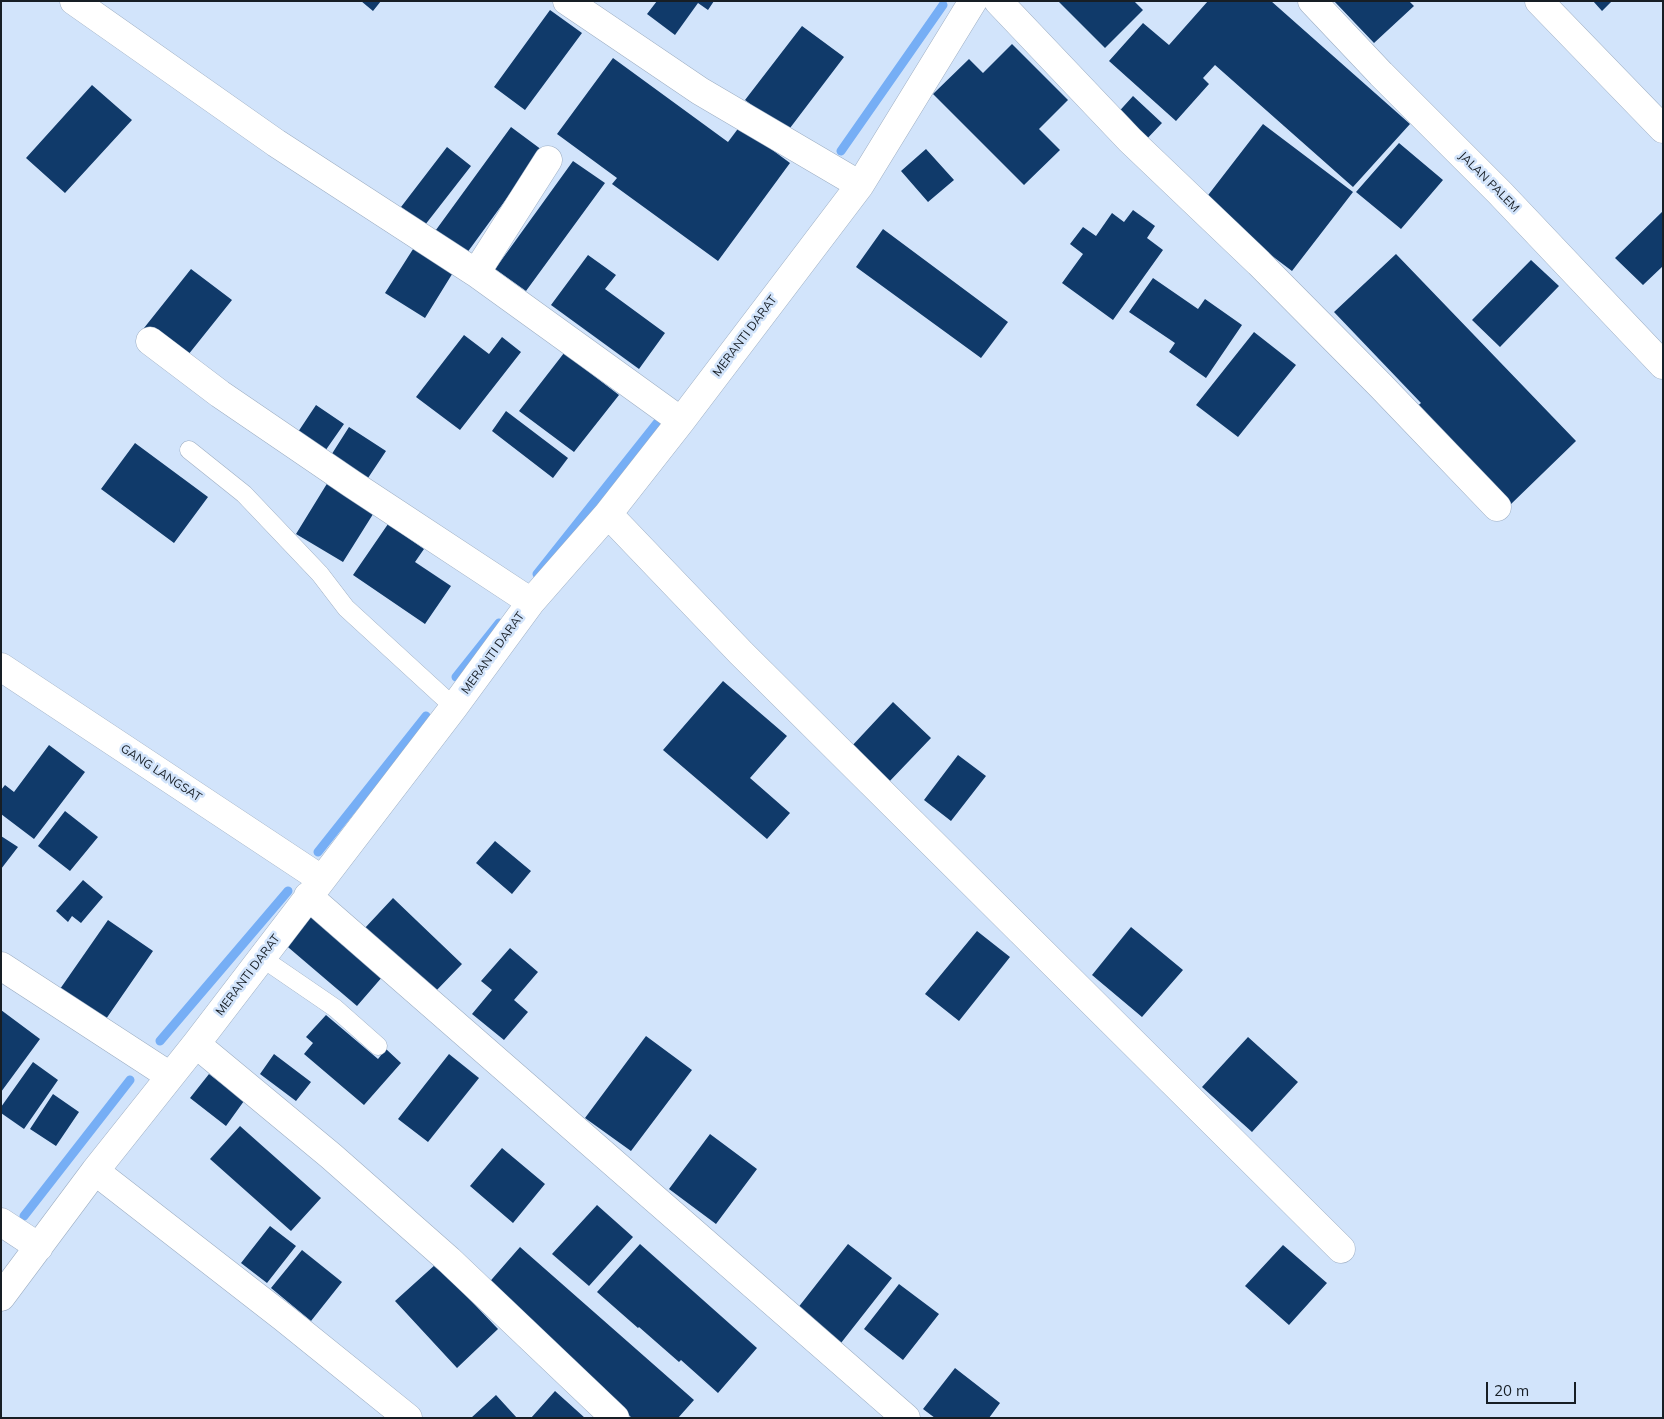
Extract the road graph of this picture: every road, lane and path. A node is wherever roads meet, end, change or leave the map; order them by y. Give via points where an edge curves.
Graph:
1 (74, 1) edge
2 (567, 1) edge
3 (973, 1) edge
4 (998, 1) edge
5 (1312, 1) edge
6 (1539, 1) edge
7 (1663, 129) edge
8 (548, 160) dead end
9 (860, 186) junction
10 (476, 273) junction
11 (150, 341) dead end
12 (1663, 365) edge
13 (681, 421) junction
14 (189, 450) dead end
15 (1497, 507) dead end
16 (608, 514) junction
17 (531, 602) junction
18 (1, 667) edge
19 (454, 707) junction
20 (315, 888) junction
21 (262, 958) junction
22 (1, 966) edge
23 (196, 1044) junction
24 (378, 1046) dead end
25 (170, 1076) junction
26 (95, 1171) junction
27 (1, 1222) edge
28 (39, 1247) junction
29 (1341, 1249) dead end
30 (1, 1297) edge
31 (408, 1418) edge
32 (615, 1418) edge
33 (906, 1418) edge

1 - 10 street via 276,143
2 - 9 street via 700,91
3 - 9 street, MERANTI DARAT
4 - 15 street via 1130,140 1259,263
5 - 12 street, JALAN PALEM
6 - 7 street
8 - 10 street
9 - 13 street, MERANTI DARAT
10 - 13 street
11 - 17 street via 220,394
13 - 16 street, MERANTI DARAT
14 - 19 lane via 244,494 320,574 346,608
16 - 17 street, MERANTI DARAT
16 - 29 street via 741,652
17 - 19 street, MERANTI DARAT
18 - 20 street, GANG LANGSAT
19 - 20 street, MERANTI DARAT
20 - 21 street, MERANTI DARAT
20 - 33 street, GANG LANGSAT
21 - 23 street, MERANTI DARAT
21 - 24 lane via 335,1008
22 - 25 street
23 - 25 street, MERANTI DARAT
23 - 32 street via 449,1260
25 - 26 street, MERANTI DARAT
26 - 28 street, MERANTI DARAT
26 - 31 street
27 - 28 street
28 - 30 street, MERANTI DARAT

